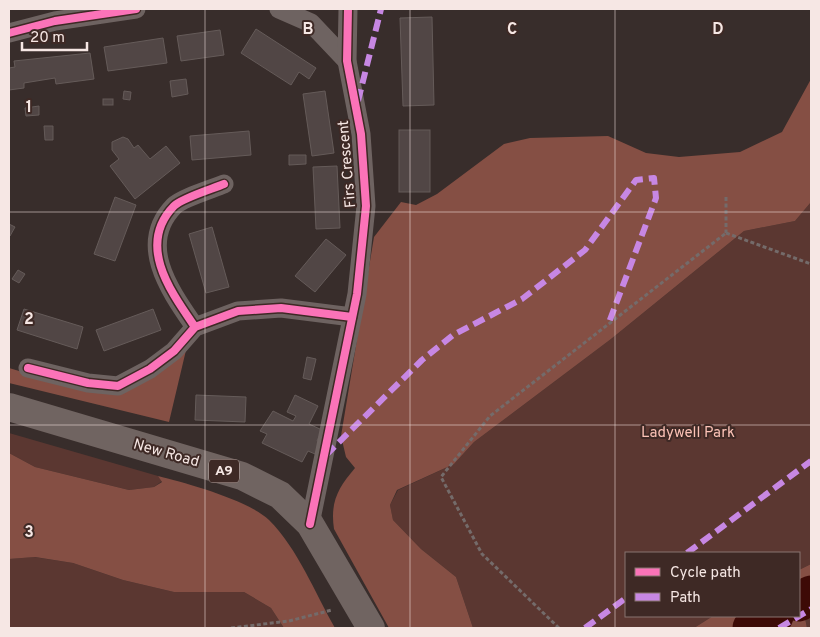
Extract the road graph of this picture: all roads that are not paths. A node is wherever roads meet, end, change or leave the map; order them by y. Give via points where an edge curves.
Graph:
1 (136, 9) edge
2 (279, 9) edge
3 (348, 9) edge
4 (9, 33) edge
5 (347, 61) junction
6 (224, 184) dead end
7 (352, 317) junction
8 (195, 327) junction
9 (28, 368) dead end
10 (9, 407) edge
11 (310, 524) junction
12 (371, 628) edge

1 - 4 street via 55,21
2 - 5 street via 311,23
3 - 5 street, Firs Crescent
5 - 7 street, Firs Crescent via 361,134 366,206
6 - 8 street via 175,205 163,224 156,250 167,286
7 - 8 street via 281,308 238,311
7 - 11 street, Firs Crescent
8 - 9 street via 174,351 150,369 118,386 88,383
10 - 11 main road, New Road / A9 via 242,476 280,495
11 - 12 main road, New Road / A9

